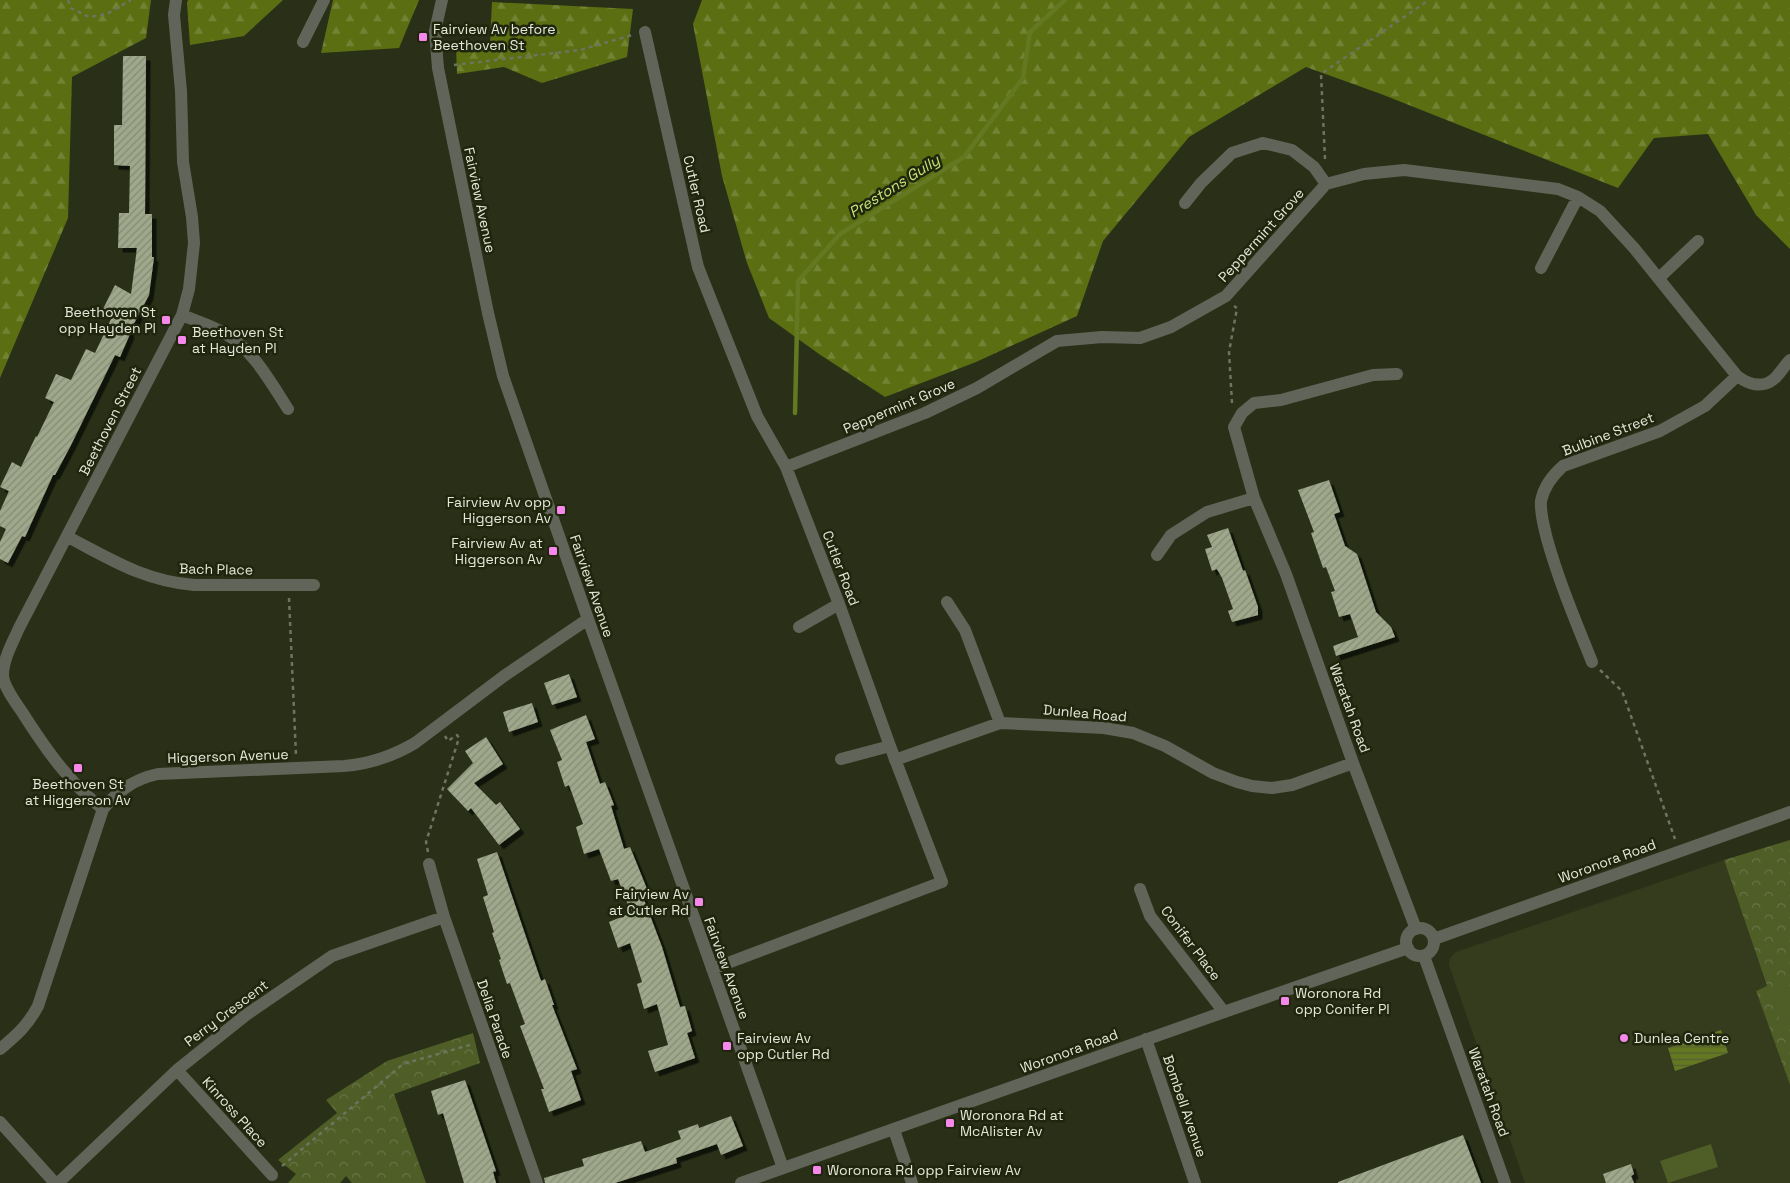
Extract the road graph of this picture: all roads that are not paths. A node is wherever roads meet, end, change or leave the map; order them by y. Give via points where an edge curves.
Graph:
1 (176, 0) edge
2 (324, 0) edge
3 (442, 0) edge
4 (645, 32) dead end
5 (303, 42) dead end
6 (1326, 184) junction
7 (1578, 197) junction
8 (1185, 203) dead end
9 (1698, 242) dead end
10 (1541, 268) dead end
11 (1659, 278) junction
12 (182, 315) junction
13 (1790, 360) edge
14 (1397, 374) dead end
15 (1737, 376) junction
16 (288, 409) dead end
17 (786, 467) junction
18 (1254, 498) junction
19 (68, 537) junction
20 (1157, 555) dead end
21 (314, 585) dead end
22 (947, 602) dead end
23 (839, 604) junction
24 (588, 619) junction
25 (799, 627) dead end
26 (1592, 662) road end
27 (1000, 723) junction
28 (890, 746) junction
29 (841, 759) dead end
30 (895, 760) junction
31 (1353, 763) junction
32 (103, 809) junction
33 (1790, 812) edge
34 (429, 864) road end
35 (1140, 889) dead end
36 (444, 917) junction
37 (1416, 929) junction
38 (1434, 939) junction
39 (1408, 948) junction
40 (1424, 956) junction
41 (712, 969) junction
42 (1224, 1012) junction
43 (1146, 1039) junction
44 (0, 1049) edge
45 (177, 1070) junction
46 (0, 1122) edge
47 (894, 1130) junction
48 (783, 1168) junction
49 (272, 1175) road end
50 (57, 1183) edge
51 (537, 1183) edge
52 (742, 1183) edge
53 (912, 1183) edge
54 (1195, 1183) edge
55 (1505, 1183) edge

1 - 12 street, Beethoven Street via 174,15 183,162 194,243 189,289
2 - 5 street
3 - 24 street, Fairview Avenue via 434,43 495,346
4 - 17 street, Cutler Road via 698,267 757,416
6 - 7 street via 1364,174 1404,170 1558,189
6 - 8 street via 1314,167 1292,150 1263,143 1232,153 1201,182
6 - 17 street, Peppermint Grove via 1226,296 1171,328 1140,338 1058,341 977,388 925,413
7 - 10 street
7 - 11 street via 1600,211
9 - 11 street
11 - 15 street
12 - 16 street via 225,333 243,346
12 - 19 street, Beethoven Street
13 - 15 street via 1766,384 1746,383
14 - 18 street, Waratah Road via 1373,375 1281,400 1254,403 1242,413 1234,427
15 - 26 street, Bulbine Street via 1705,406 1660,431 1563,466 1544,490 1541,503 1543,523 1556,573
17 - 23 street, Cutler Road
18 - 20 street via 1207,512 1171,536
18 - 31 street, Waratah Road via 1286,574
19 - 21 street, Bach Place via 124,566 174,583
19 - 32 street, Beethoven Street via 16,636 2,676 10,695 47,750 78,787
22 - 27 street via 965,630
23 - 25 street
23 - 28 street, Cutler Road
24 - 32 street, Higgerson Avenue via 402,751 370,762 344,766 158,774 129,785
24 - 41 street, Fairview Avenue
27 - 30 street, Dunlea Road
27 - 31 street, Dunlea Road via 1104,728 1133,733 1213,772 1252,786 1292,785
28 - 29 street
28 - 30 street, Cutler Road
30 - 41 street, Cutler Road via 942,882
31 - 37 street, Waratah Road
32 - 44 street, Higgerson Avenue via 38,1006 30,1022
33 - 38 street, Woronora Road
34 - 36 street, Delia Parade
35 - 42 street, Conifer Place via 1150,916
36 - 45 street, Perry Crescent via 332,956 246,1014
36 - 51 street, Delia Parade
37 - 38 street via 1429,931
37 - 39 street via 1409,934
38 - 40 street via 1431,951
39 - 40 street via 1413,954
39 - 42 street, Woronora Road
40 - 55 street, Waratah Road
41 - 48 street, Fairview Avenue
42 - 43 street, Woronora Road
43 - 47 street, Woronora Road
43 - 54 street, Bombell Avenue
45 - 49 street, Kinross Place
45 - 50 street, Perry Crescent
46 - 50 street
47 - 48 street, Woronora Road
47 - 53 street
48 - 52 street, Woronora Road

